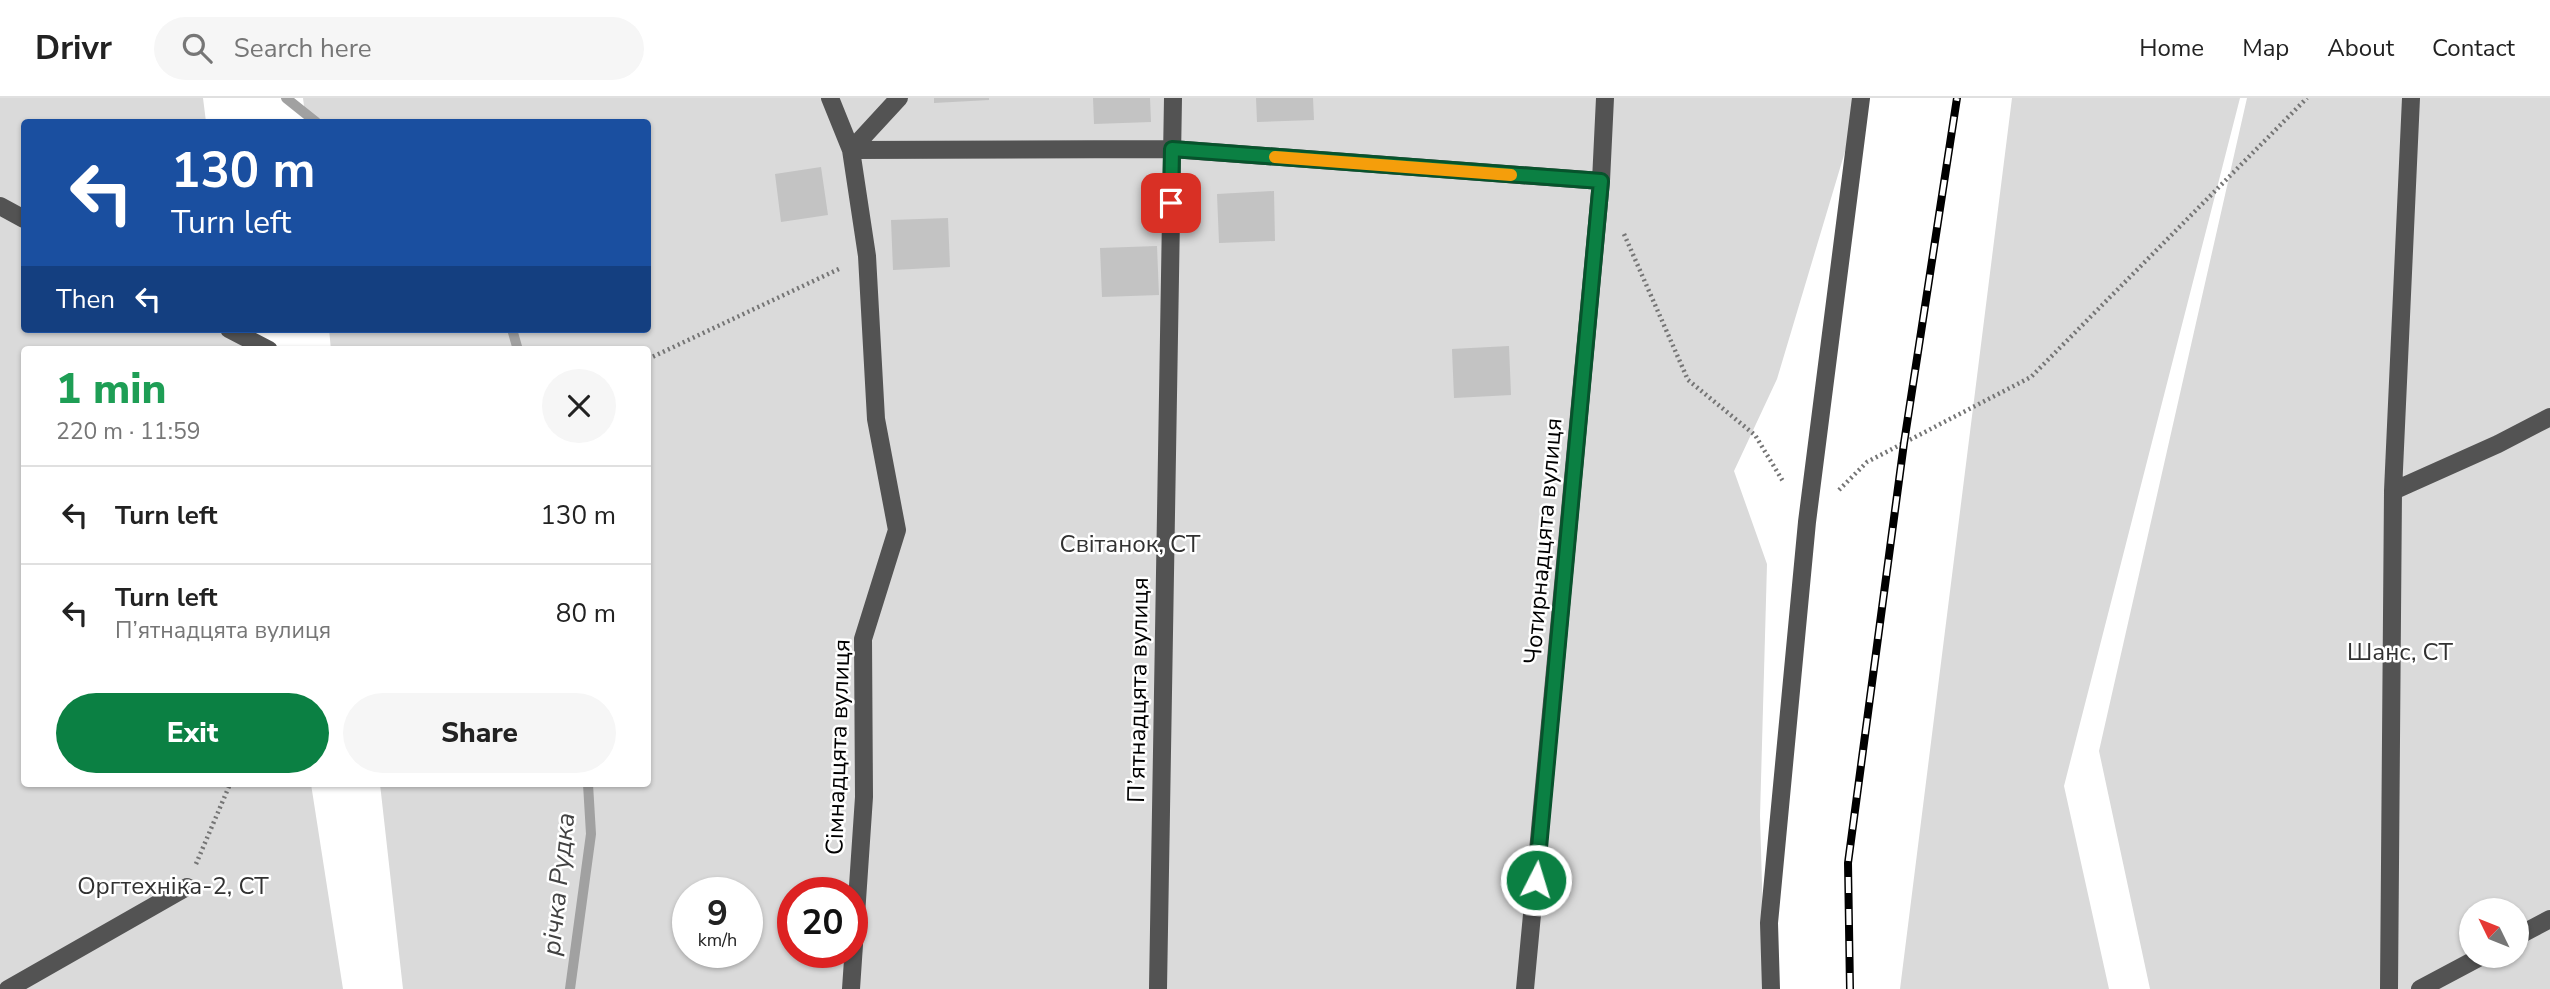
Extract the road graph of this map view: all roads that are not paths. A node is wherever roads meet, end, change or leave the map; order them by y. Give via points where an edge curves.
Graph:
1 (830, 98) edge
2 (899, 98) edge
3 (1173, 98) edge
4 (1605, 98) edge
5 (1861, 98) edge
6 (2412, 98) edge
7 (1172, 149) junction
8 (850, 150) junction
9 (1601, 181) junction
10 (0, 206) edge
11 (21, 217) edge
12 (237, 333) edge
13 (261, 346) edge
14 (2550, 416) edge
15 (2393, 491) junction
16 (187, 887) road end
17 (2550, 919) edge
18 (2529, 930) edge
19 (2459, 968) edge
20 (8, 989) edge
21 (851, 989) edge
22 (1158, 989) edge
23 (1525, 989) edge
24 (1771, 989) edge
25 (2389, 989) edge
26 (2420, 989) edge

1 - 8 street, Сімнадцята вулиця
2 - 8 street
3 - 7 street, П’ятнадцята вулиця
4 - 9 street, Чотирнадцята вулиця
5 - 24 street via 1807,522 1769,923
6 - 15 street
7 - 8 street
7 - 9 street
7 - 22 street, П’ятнадцята вулиця
8 - 21 street, Сімнадцята вулиця via 867,256 876,419 898,530 863,639 863,797
9 - 23 street, Чотирнадцята вулиця
10 - 11 street
12 - 13 street
14 - 15 street
15 - 25 street
16 - 20 street
17 - 18 street
19 - 26 street

